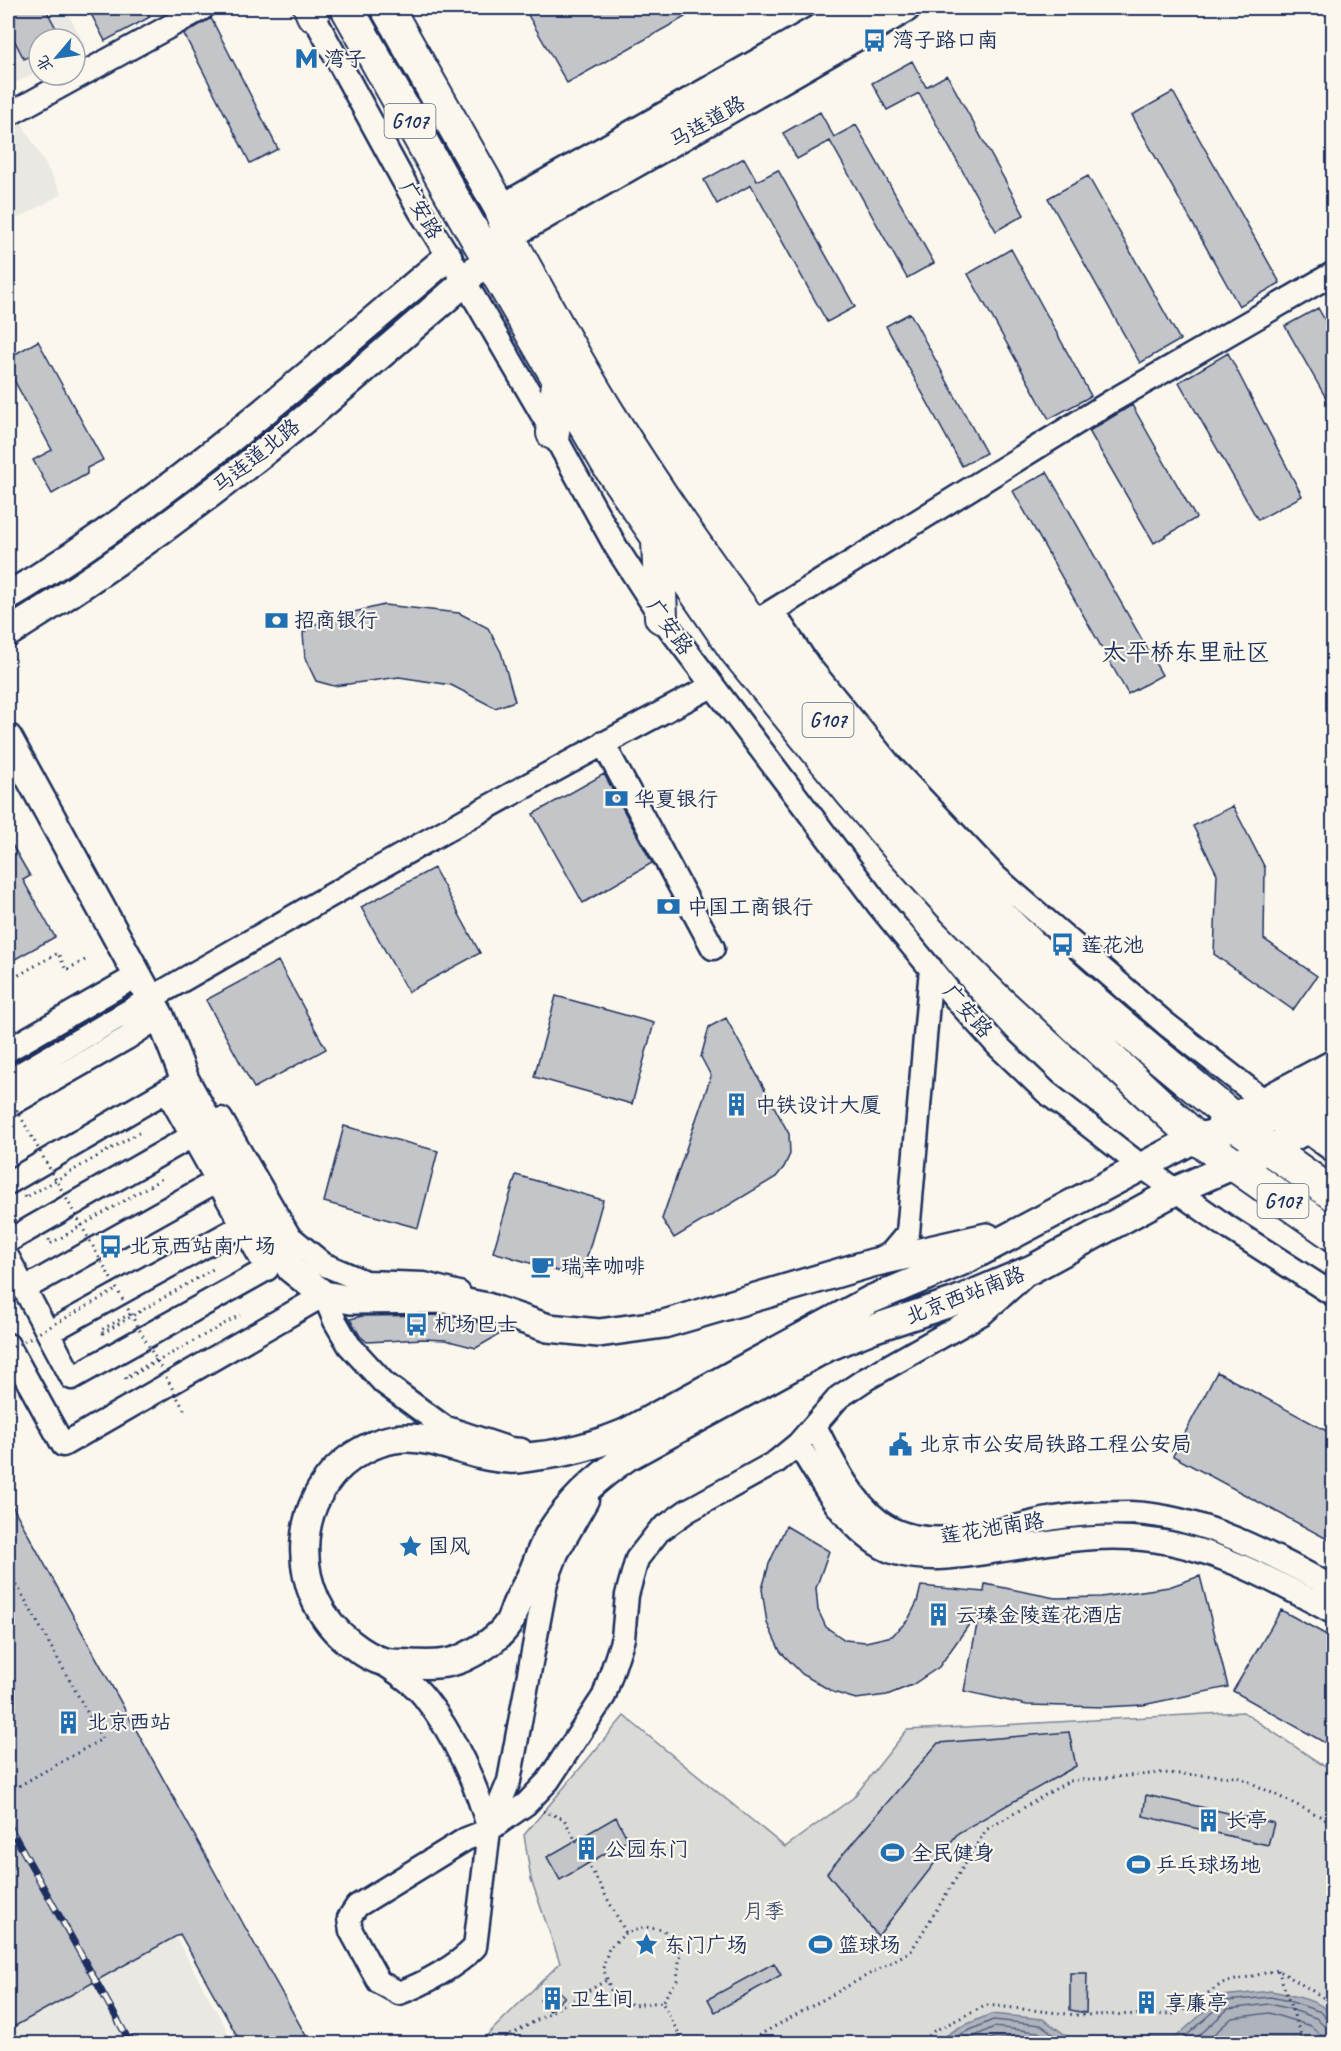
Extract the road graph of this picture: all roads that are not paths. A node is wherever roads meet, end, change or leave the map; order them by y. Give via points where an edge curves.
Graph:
1 (203, 8) edge
2 (347, 8) edge
3 (387, 8) edge
4 (855, 8) edge
5 (906, 8) edge
6 (310, 10) edge
7 (8, 116) edge
8 (493, 234) junction
9 (448, 257) junction
10 (1334, 273) edge
11 (465, 282) junction
12 (558, 382) junction
13 (553, 433) junction
14 (658, 540) junction
15 (8, 596) edge
16 (661, 616) junction
17 (763, 618) junction
18 (8, 633) edge
19 (712, 686) junction
20 (8, 738) edge
21 (603, 743) junction
22 (713, 948) dead end
23 (931, 968) junction
24 (148, 993) junction
25 (8, 1050) edge
26 (175, 1051) junction
27 (1334, 1060) edge
28 (8, 1064) edge
29 (8, 1081) edge
30 (176, 1086) junction
31 (1334, 1087) edge
32 (8, 1106) edge
33 (1334, 1115) edge
34 (1235, 1121) junction
35 (1307, 1130) edge
36 (201, 1131) junction
37 (1196, 1138) junction
38 (1270, 1149) junction
39 (1233, 1165) junction
40 (1141, 1166) junction
41 (226, 1175) junction
42 (8, 1183) edge
43 (1177, 1190) junction
44 (1334, 1196) edge
45 (243, 1225) junction
46 (1029, 1227) junction
47 (1334, 1235) edge
48 (8, 1241) edge
49 (8, 1258) edge
50 (872, 1263) junction
51 (1032, 1269) junction
52 (24, 1289) junction
53 (324, 1295) junction
54 (1334, 1295) edge
55 (487, 1307) junction
56 (48, 1333) junction
57 (8, 1345) edge
58 (816, 1426) junction
59 (798, 1444) junction
60 (555, 1454) junction
61 (598, 1477) junction
62 (1334, 1588) edge
63 (1334, 1613) edge
64 (373, 1657) junction
65 (489, 1830) junction

1 - 7 street
2 - 8 highway, G107
3 - 8 highway, G107
4 - 8 main road, 马连道路
5 - 8 main road, 马连道路
6 - 9 street, 广安路
8 - 9 street, 马连道北路
8 - 11 main road, 马连道北路
8 - 12 highway, 广安路 / G107
8 - 17 highway, G107 via 677,518
9 - 11 street, 广安路
9 - 15 main road, 马连道北路 via 224,447 59,566
10 - 17 street via 1112,401
11 - 13 street, 广安路
11 - 18 main road, 马连道北路 via 226,482 138,548
12 - 13 highway
12 - 14 highway, 广安路 / G107
13 - 16 street, 广安路 via 616,547
14 - 16 highway
14 - 37 highway, 广安路 / G107 via 736,651 903,853 1016,971
16 - 19 street, 广安路
17 - 34 highway, G107 via 864,767 932,845 1047,960
17 - 35 street via 809,666 890,765 996,877 1166,1024
19 - 21 street
19 - 23 street, 广安路 via 879,907
20 - 24 main road
21 - 22 street
21 - 24 street
23 - 40 street, 广安路 via 998,1046 1046,1092
23 - 50 street via 908,1233 891,1253
24 - 25 street
24 - 26 main road
24 - 28 street
24 - 29 street
24 - 32 street via 127,1038
26 - 30 main road
26 - 55 street via 193,1070 289,1236 323,1264 365,1282 424,1284 471,1297
27 - 35 street, 北京西站南路
30 - 36 main road
30 - 42 street
31 - 35 main road, 北京西站南路
33 - 35 main road, 北京西站南路
34 - 35 main road, 北京西站南路
34 - 37 main road, 北京西站南路
34 - 38 highway, G107
35 - 38 main road, 北京西站南路
36 - 41 main road
36 - 48 street
37 - 39 highway, 广安路 / G107
37 - 40 main road, 北京西站南路
38 - 39 main road, 北京西站南路
38 - 44 highway, G107
39 - 43 main road, 北京西站南路
39 - 47 highway, 广安路 / G107
40 - 43 street, 广安路
40 - 46 main road, 北京西站南路
41 - 45 street
41 - 52 street
41 - 53 main road via 291,1269
43 - 51 main road, 北京西站南路
43 - 54 street
45 - 56 street
45 - 56 street via 267,1269 72,1377
46 - 50 main road
46 - 60 main road, 北京西站南路 via 965,1260 870,1300 625,1433 589,1447
49 - 52 street
50 - 55 main road via 664,1324 599,1333 548,1328
51 - 58 street via 983,1313 839,1397
51 - 61 main road, 北京西站南路 via 828,1347 627,1457
52 - 56 street
53 - 55 main road via 351,1300 446,1299
53 - 57 street via 63,1445
53 - 60 street via 349,1345 384,1383 444,1427 510,1449
58 - 59 street
58 - 62 street, 莲花池南路 via 836,1467 863,1506 891,1530 945,1539 1087,1514 1133,1514 1190,1523 1239,1540
59 - 63 street, 莲花池南路 via 853,1525 894,1553 946,1559 1098,1538 1131,1538 1181,1545 1250,1569
59 - 65 street via 776,1462 658,1531 637,1560 627,1595 623,1638 604,1696 548,1781 526,1804
60 - 64 main road, 北京西站南路 via 512,1459 474,1454 410,1436 383,1442 354,1456 333,1473 315,1500 304,1537 305,1572 316,1604 337,1633
61 - 64 main road, 北京西站南路 via 569,1505 549,1535 509,1624 490,1642 464,1658 437,1665 385,1662
61 - 65 street via 556,1553 546,1582 509,1781
64 - 65 street via 424,1697 450,1735 481,1802
65 - 65 street via 466,1839 357,1906 349,1918 351,1931 379,1982 399,1993 465,1957 475,1947

